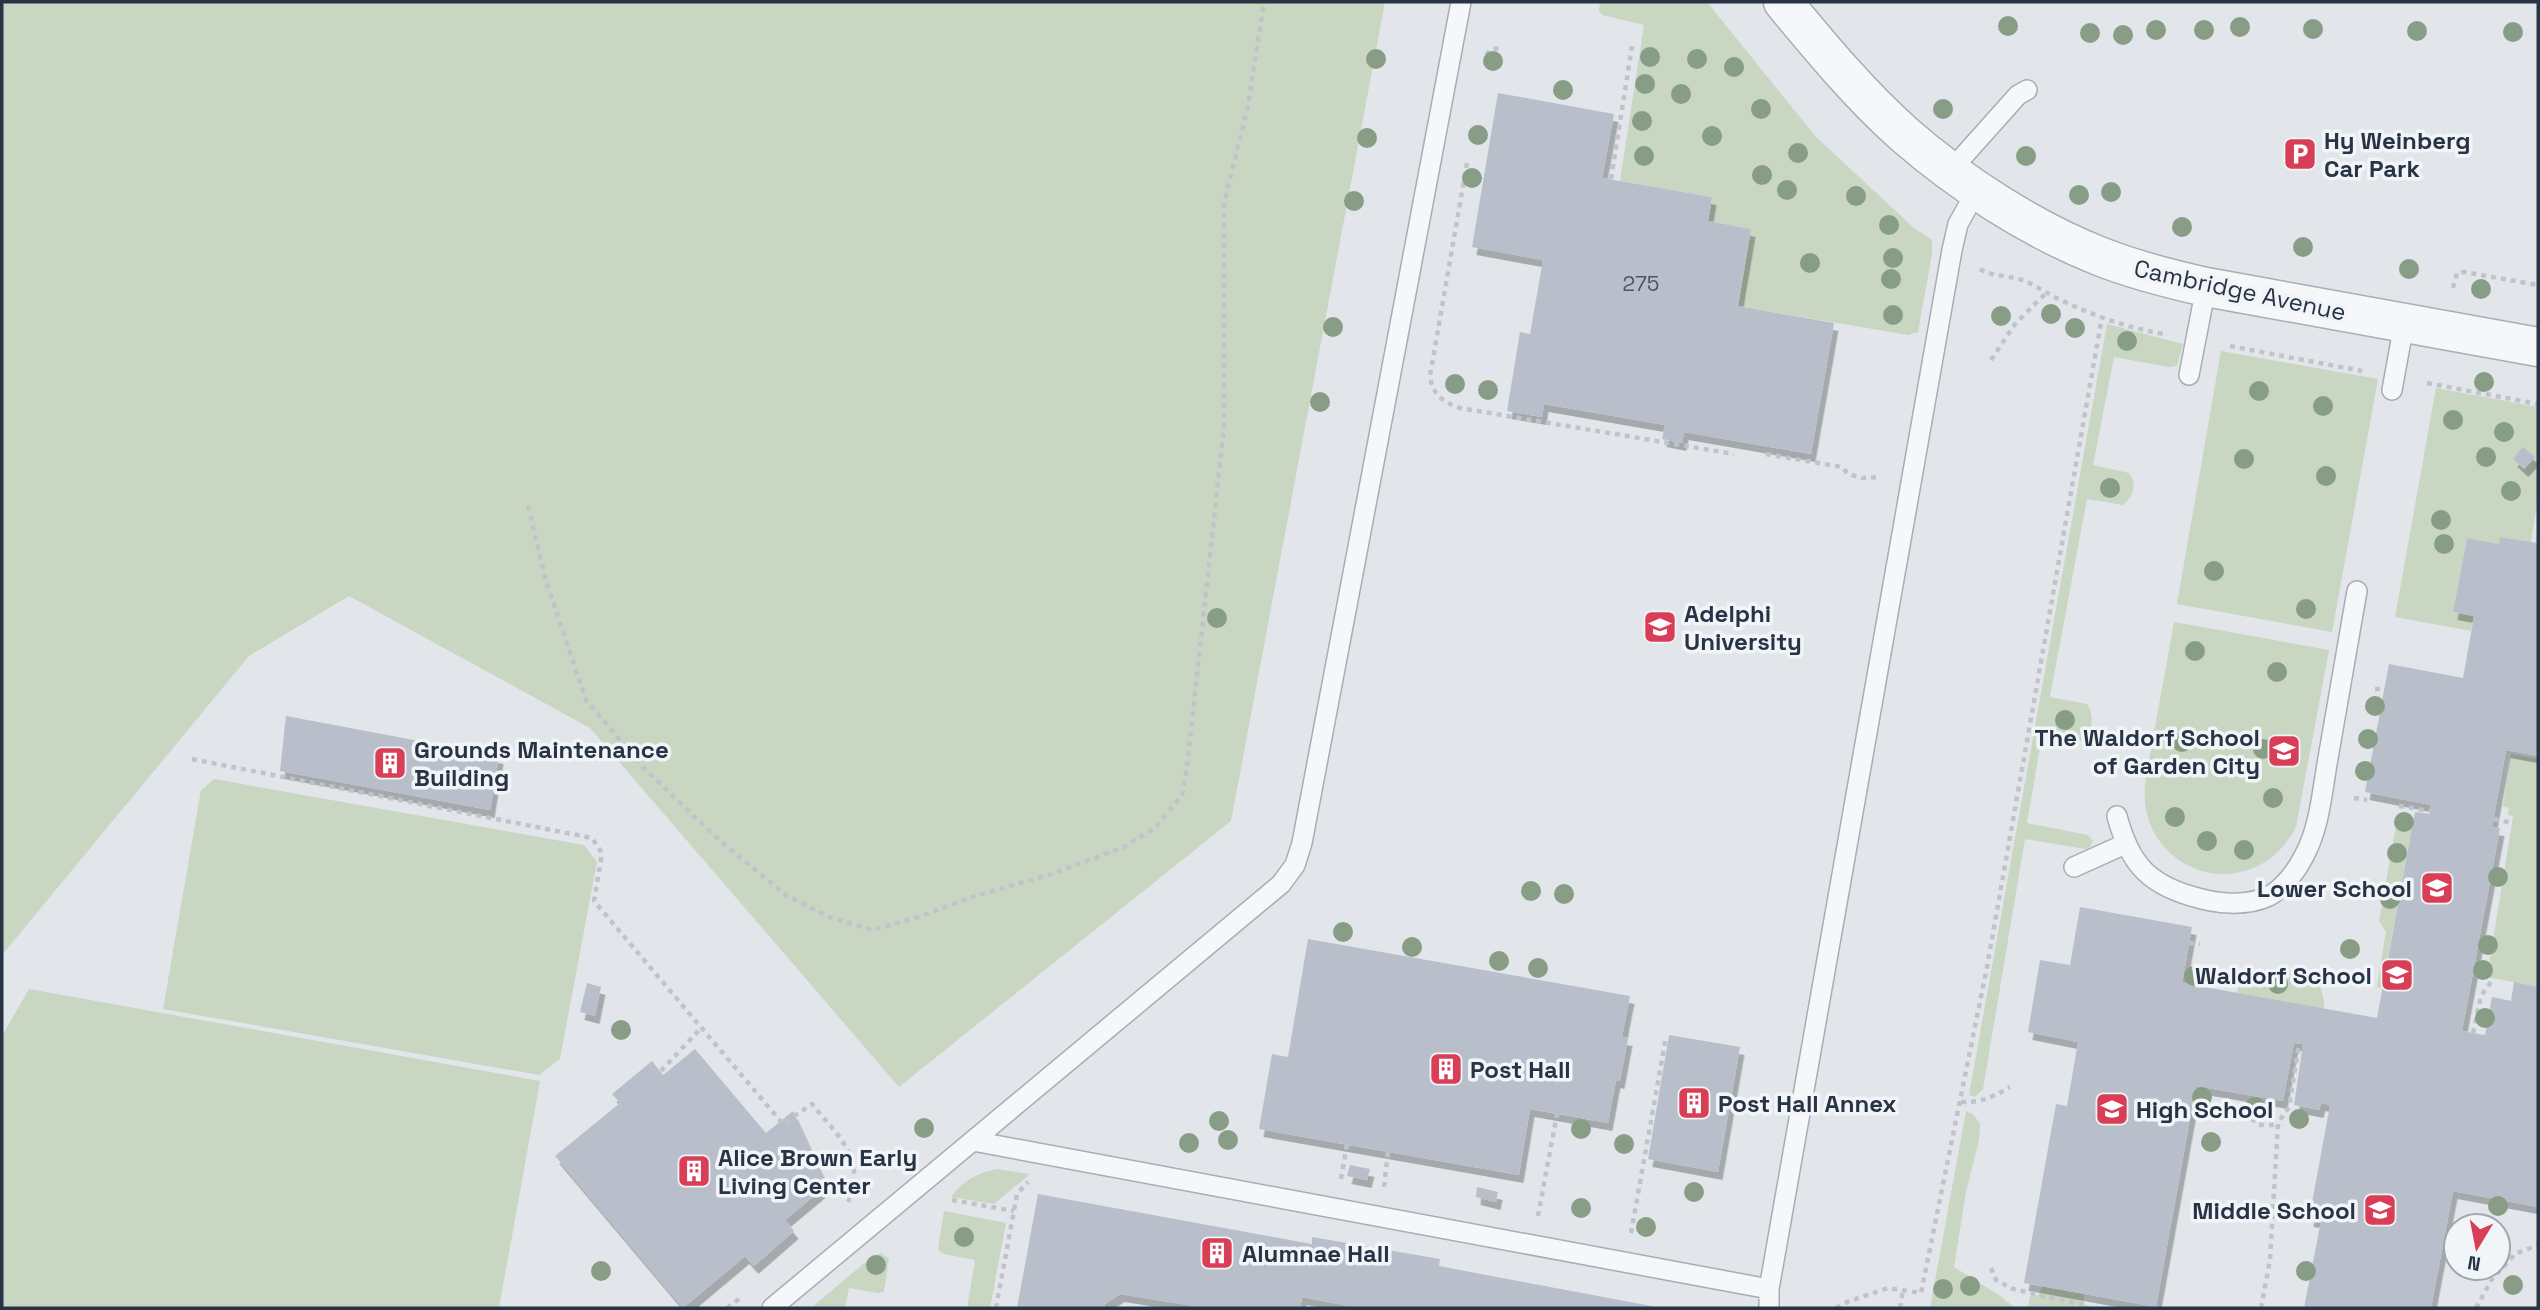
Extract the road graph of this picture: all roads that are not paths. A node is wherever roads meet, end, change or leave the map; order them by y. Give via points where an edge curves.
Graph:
1 (1461, 2) edge
2 (1783, 2) edge
3 (2027, 90) dead end
4 (1964, 180) junction
5 (2206, 287) junction
6 (2404, 324) junction
7 (2538, 348) edge
8 (2189, 374) dead end
9 (2392, 390) dead end
10 (2357, 591) dead end
11 (2117, 816) dead end
12 (2124, 844) junction
13 (2074, 867) dead end
14 (973, 1141) junction
15 (1769, 1299) edge
16 (772, 1308) edge

1 - 14 lane via 1295,865 1281,884
2 - 4 street, Cambridge Avenue via 1863,94 1906,136
3 - 4 lane via 2018,95
4 - 5 street, Cambridge Avenue via 2030,222 2099,256
4 - 15 lane
5 - 6 street, Cambridge Avenue
5 - 8 lane
6 - 7 street, Cambridge Avenue
6 - 9 lane
10 - 12 lane via 2318,817 2304,857 2287,882 2270,895 2245,903 2194,897 2164,888 2142,871
11 - 12 lane
12 - 13 lane
14 - 15 lane via 1626,1261
14 - 16 lane

